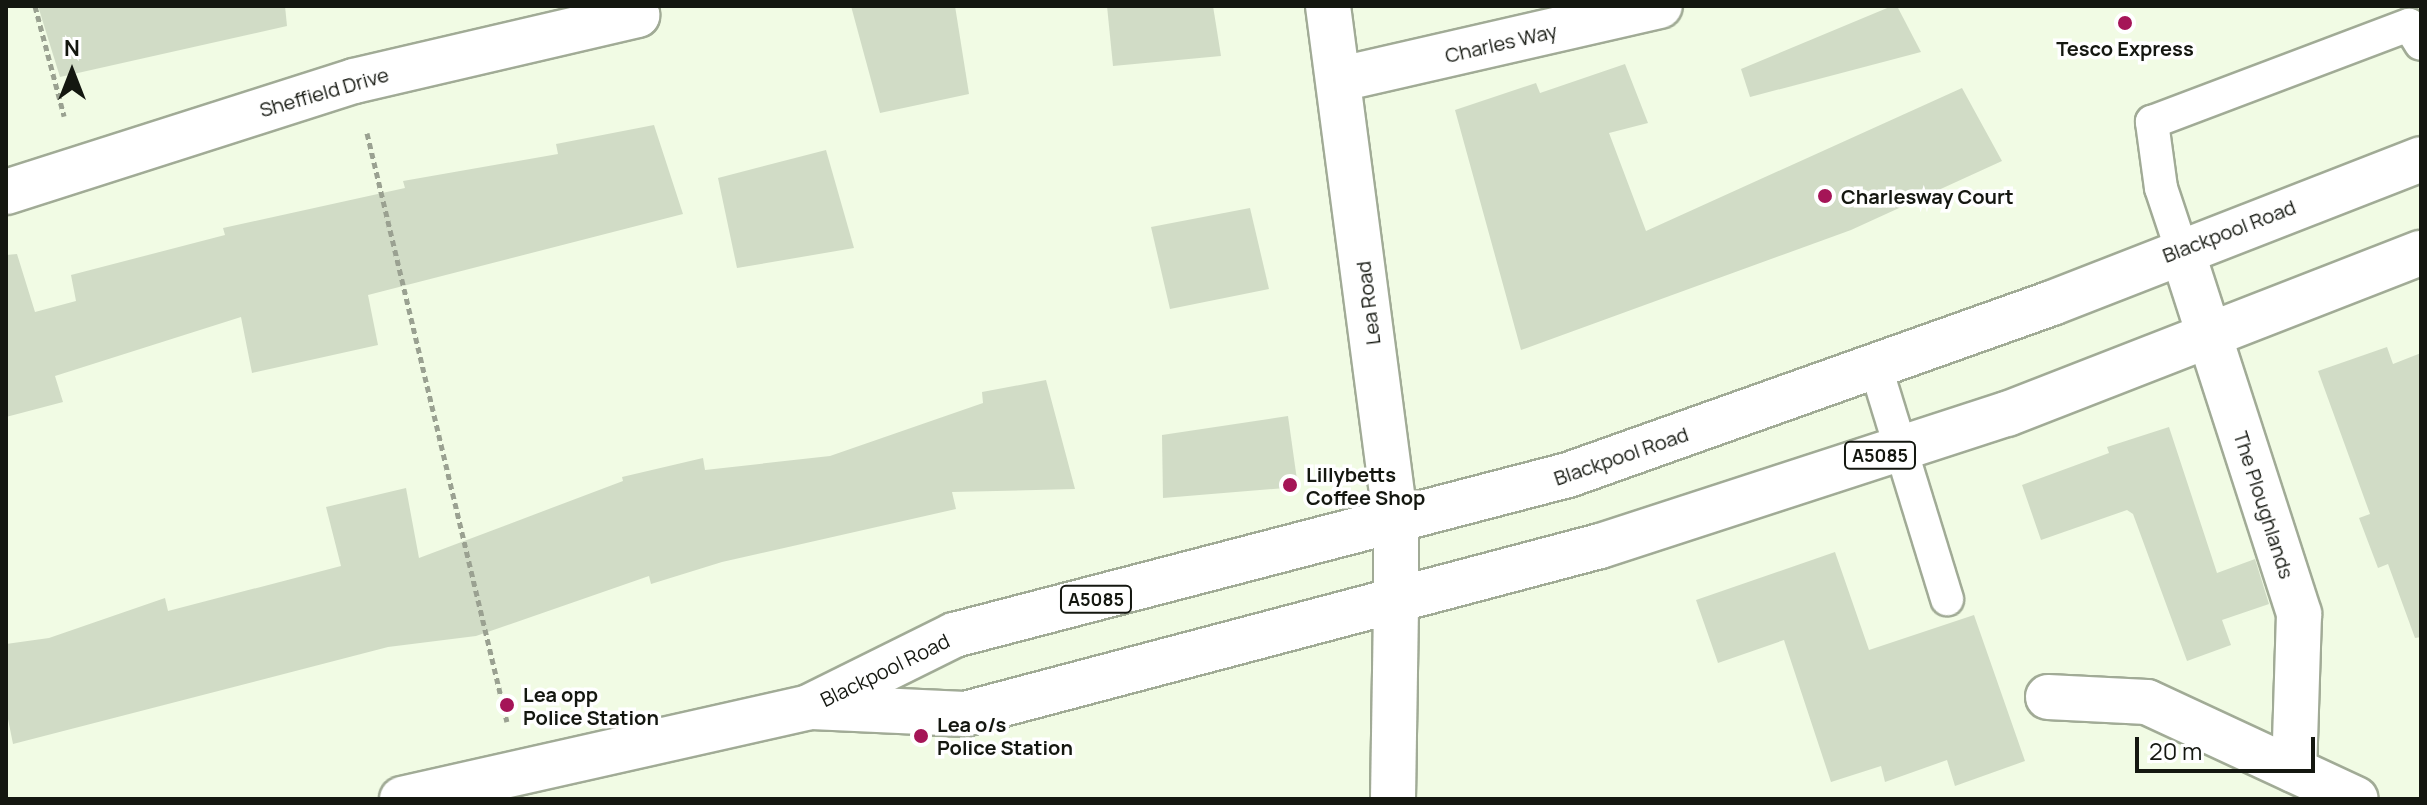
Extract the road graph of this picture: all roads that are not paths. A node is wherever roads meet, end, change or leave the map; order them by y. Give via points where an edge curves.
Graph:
1 (633, 6) edge
2 (1328, 6) edge
3 (1660, 6) edge
4 (2413, 25) edge
5 (1341, 79) junction
6 (2421, 159) edge
7 (6, 192) edge
8 (2181, 248) junction
9 (2421, 253) edge
10 (2209, 333) junction
11 (1876, 368) junction
12 (1904, 447) junction
13 (1396, 524) junction
14 (1947, 599) dead end
15 (1396, 601) junction
16 (2048, 697) dead end
17 (809, 707) junction
18 (2294, 770) junction
19 (402, 799) edge
20 (1393, 799) edge
21 (2356, 799) edge

1 - 7 main road, Sheffield Drive via 637,15 354,81
2 - 5 main road, Lea Road
3 - 5 main road, Charles Way
4 - 8 lane via 2152,122 2161,188
5 - 13 main road, Lea Road
6 - 8 main road, Blackpool Road / A5085
8 - 10 main road, The Ploughlands
8 - 11 main road, Blackpool Road / A5085
9 - 10 main road, Blackpool Road / A5085
10 - 12 main road, Blackpool Road / A5085 via 2007,414
10 - 18 main road, The Ploughlands via 2299,614
11 - 12 lane
11 - 13 main road, Blackpool Road / A5085 via 1568,475
12 - 14 lane
12 - 15 main road, Blackpool Road / A5085 via 1600,546
13 - 15 main road, Lea Road
13 - 17 main road, Blackpool Road / A5085 via 954,635
15 - 17 main road, Blackpool Road / A5085 via 965,714
15 - 20 main road, Lea Road
16 - 18 main road via 2147,702
17 - 19 main road, Blackpool Road / A5085
18 - 21 main road

